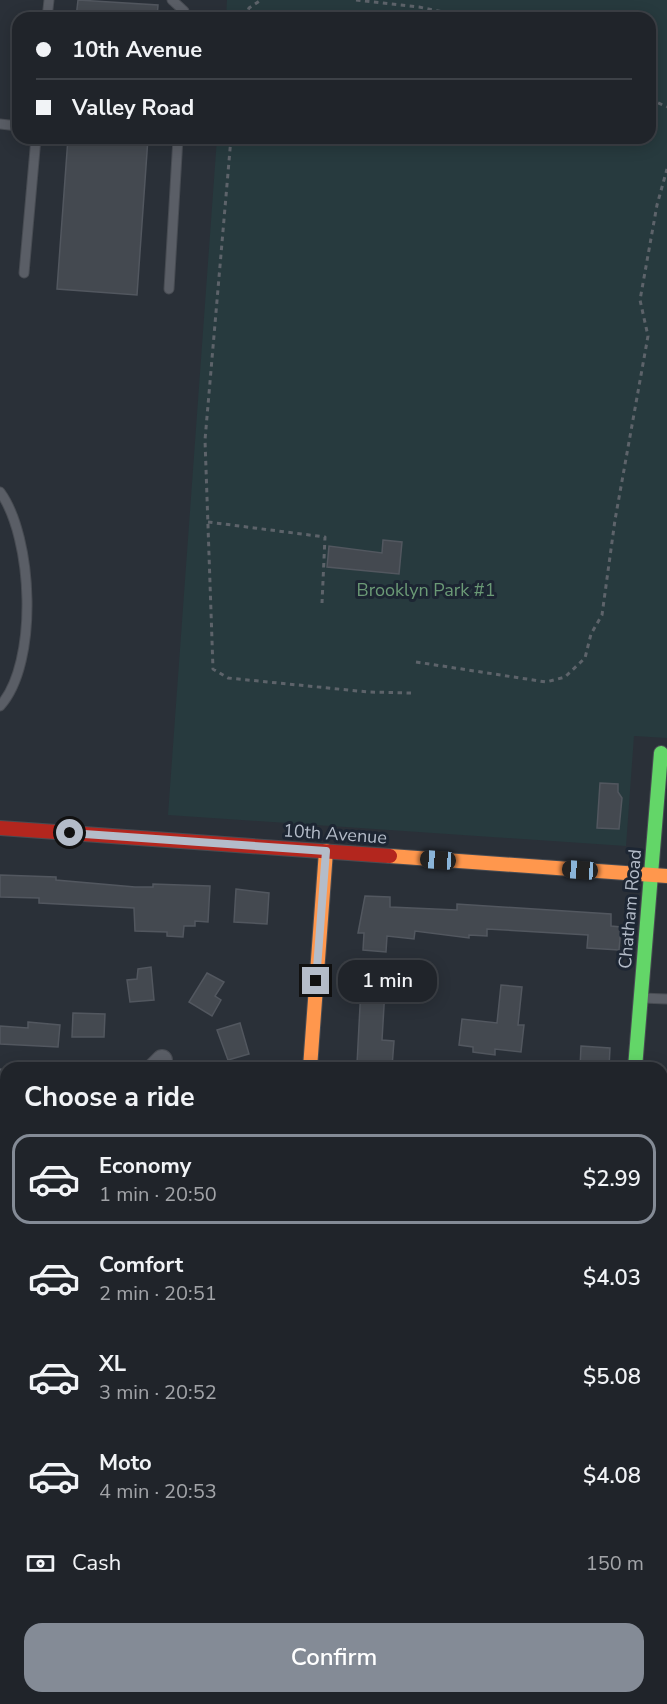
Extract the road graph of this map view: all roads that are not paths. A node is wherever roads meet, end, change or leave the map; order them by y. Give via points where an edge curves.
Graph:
1 (172, 0) edge
2 (184, 12) edge
3 (35, 144) edge
4 (178, 144) edge
5 (24, 273) dead end
6 (170, 289) dead end
7 (0, 492) edge
8 (0, 706) edge
9 (664, 753) edge
10 (0, 828) edge
11 (326, 851) junction
12 (651, 875) junction
13 (667, 876) edge
14 (641, 998) junction
15 (667, 999) edge
16 (310, 1062) edge
17 (636, 1062) edge

1 - 2 lane
3 - 5 lane
4 - 6 lane
7 - 8 lane via 8,502 24,553 27,599 21,666
9 - 12 street, Chatham Road
10 - 11 street, 10th Avenue
11 - 12 street, 10th Avenue
11 - 16 street
12 - 13 street, 10th Avenue
12 - 14 street, Chatham Road
14 - 15 lane
14 - 17 street, Chatham Road

